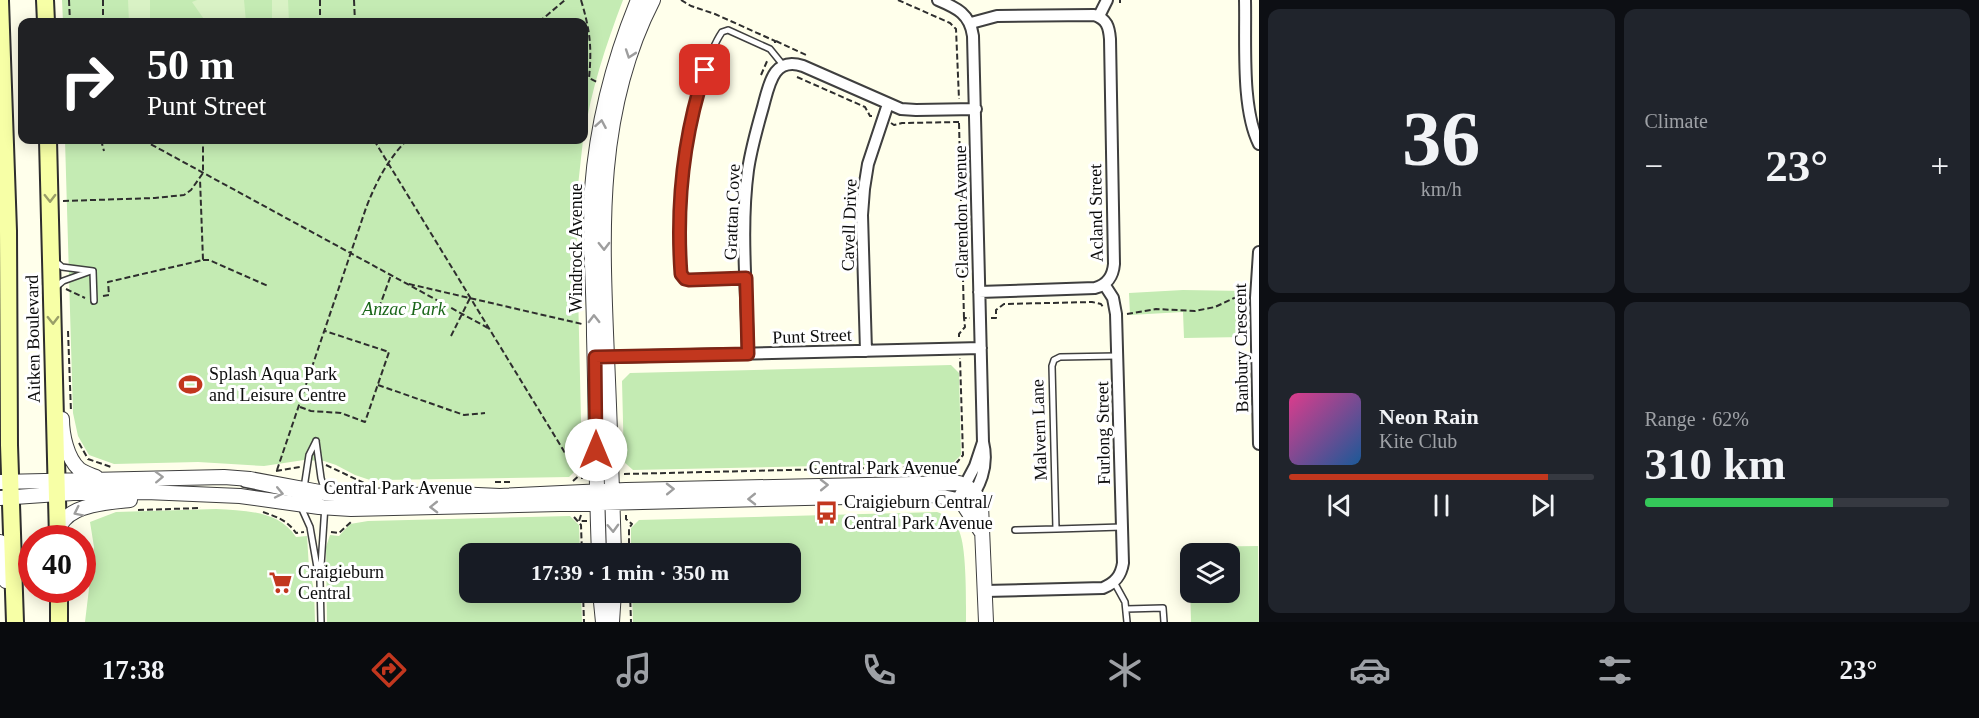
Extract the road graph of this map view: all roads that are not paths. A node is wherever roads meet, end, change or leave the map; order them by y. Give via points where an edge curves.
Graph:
1 (45, 0) edge
2 (638, 0) edge
3 (653, 0) edge
4 (938, 0) edge
5 (1107, 0) edge
6 (1245, 0) edge
7 (0, 1) edge
8 (1099, 16) junction
9 (46, 18) edge
10 (971, 23) junction
11 (783, 65) junction
12 (888, 104) junction
13 (976, 109) junction
14 (48, 144) edge
15 (1259, 144) edge
16 (51, 252) junction
17 (1259, 252) edge
18 (93, 271) junction
19 (746, 278) junction
20 (1104, 284) junction
21 (979, 292) junction
22 (60, 293) junction
23 (1257, 298) edge
24 (94, 299) road end
25 (53, 346) junction
26 (981, 348) junction
27 (866, 351) junction
28 (748, 354) junction
29 (1118, 356) junction
30 (601, 357) junction
31 (1259, 425) edge
32 (1259, 444) edge
33 (4, 451) edge
34 (201, 477) junction
35 (100, 479) junction
36 (56, 487) junction
37 (970, 489) junction
38 (6, 490) edge
39 (304, 490) junction
40 (198, 495) junction
41 (604, 497) junction
42 (325, 500) junction
43 (961, 503) junction
44 (297, 504) junction
45 (58, 525) edge
46 (63, 525) edge
47 (1122, 527) junction
48 (1056, 529) junction
49 (1015, 530) dead end
50 (982, 532) junction
51 (0, 542) edge
52 (600, 543) edge
53 (612, 543) edge
54 (320, 581) junction
55 (1114, 582) junction
56 (985, 591) junction
57 (59, 603) edge
58 (601, 603) edge
59 (613, 603) edge
60 (1126, 609) junction
61 (15, 621) edge
62 (59, 622) edge
63 (321, 622) edge
64 (603, 622) edge
65 (612, 622) edge
66 (986, 622) edge
67 (1127, 622) edge
68 (1164, 622) edge

1 - 9 main road
30 -> 2 street, Windrock Avenue via 592,223 594,167 607,91
3 -> 30 street, Windrock Avenue via 626,67 607,161
4 - 10 street via 962,11
5 - 8 street
6 - 15 street via 1248,109
7 - 33 main road, Aitken Boulevard via 8,231
8 - 10 street via 999,16
8 - 20 street, Acland Street via 1110,32 1113,138 1114,264
10 - 13 street, Clarendon Avenue
11 - 12 street via 795,63
11 - 19 street, Grattan Cove via 774,74 767,93 750,157 745,211
11 - 19 lane via 770,48 728,30 722,32 698,91 686,142 680,194 681,274 689,280
12 - 13 street via 916,111
12 - 27 street, Cavell Drive via 864,189
13 - 21 street, Clarendon Avenue
14 -> 16 main road, Aitken Boulevard
16 - 18 lane via 63,267
16 - 22 main road, Aitken Boulevard
17 - 23 street, Banbury Crescent
18 - 22 lane via 63,281 55,287
18 - 24 lane
19 - 28 street, Grattan Cove
20 - 21 street, Acland Street via 1090,289
20 - 29 street, Furlong Street via 1113,298
21 - 26 street, Clarendon Avenue
22 -> 25 main road, Aitken Boulevard
23 - 31 street, Banbury Crescent
25 - 35 street via 60,370 62,430 67,447 78,468
25 - 36 main road, Aitken Boulevard
26 - 27 street, Punt Street
26 - 37 street, Clarendon Avenue via 983,442
27 - 28 street, Punt Street
28 - 30 street, Punt Street
29 - 47 street, Furlong Street
29 - 48 lane, Malvern Lane via 1064,357 1052,363
30 - 41 street, Windrock Avenue via 611,472
30 - 41 street, Windrock Avenue via 591,473
31 - 32 street, Banbury Crescent
33 - 38 main road, Aitken Boulevard
35 -> 34 street, Central Park Avenue
34 - 39 street, Central Park Avenue via 250,479
34 -> 42 lane
35 - 36 street, Central Park Avenue
36 - 38 street, Central Park Avenue
36 - 40 street, Central Park Avenue
36 - 45 main road, Aitken Boulevard
41 -> 37 street, Central Park Avenue via 938,482
37 - 43 street, Clarendon Avenue
37 - 50 street, Central Park Avenue via 981,505
38 - 61 main road, Aitken Boulevard
39 - 42 street, Central Park Avenue
39 - 42 lane via 309,455 316,441
40 - 44 street, Central Park Avenue
40 -> 46 street via 93,505 66,518
41 - 42 street, Central Park Avenue via 351,509
43 -> 41 street, Central Park Avenue via 933,495
41 - 52 street
41 -> 53 street
42 - 44 street, Central Park Avenue
42 - 54 lane
43 - 50 street
44 - 54 lane via 307,518
47 - 48 lane
47 - 55 street, Furlong Street via 1122,569
48 - 49 lane
50 - 56 street, Central Park Avenue
51 - 61 street
54 - 63 lane
55 - 56 street via 1097,588
55 - 60 lane
56 - 66 street, Central Park Avenue
57 - 62 main road
58 - 64 street
59 - 65 street
60 - 67 lane
60 - 68 lane via 1163,608

